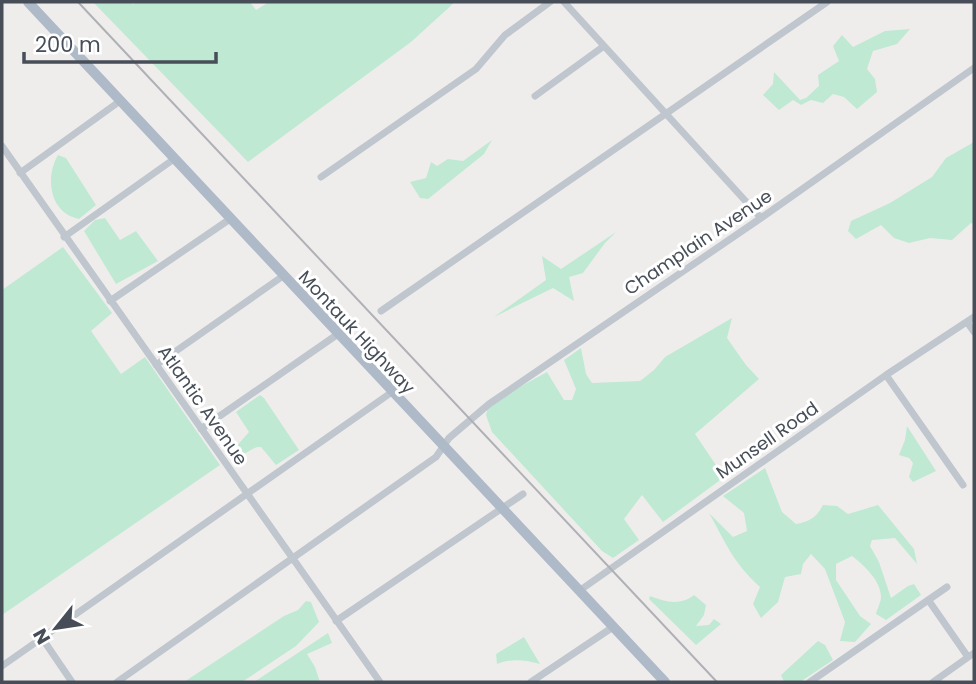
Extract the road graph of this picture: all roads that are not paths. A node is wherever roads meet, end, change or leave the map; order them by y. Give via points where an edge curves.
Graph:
1 (28, 2) edge
2 (550, 2) edge
3 (564, 2) edge
4 (827, 2) edge
5 (604, 46) junction
6 (974, 68) edge
7 (535, 96) dead end
8 (120, 101) junction
9 (667, 115) junction
10 (2, 146) edge
11 (174, 159) junction
12 (20, 173) junction
13 (321, 177) dead end
14 (761, 218) junction
15 (230, 219) junction
16 (64, 237) junction
17 (283, 276) junction
18 (110, 300) junction
19 (381, 311) dead end
20 (971, 319) edge
21 (974, 331) edge
22 (338, 334) junction
23 (156, 365) junction
24 (886, 375) junction
25 (392, 392) junction
26 (201, 429) junction
27 (443, 447) junction
28 (963, 485) dead end
29 (246, 494) junction
30 (523, 494) dead end
31 (502, 508) junction
32 (293, 560) junction
33 (947, 587) dead end
34 (579, 591) junction
35 (929, 601) junction
36 (337, 621) junction
37 (612, 627) junction
38 (42, 638) junction
39 (971, 655) edge
40 (2, 666) edge
41 (72, 682) edge
42 (117, 682) edge
43 (380, 682) edge
44 (531, 682) edge
45 (665, 682) edge
46 (810, 682) edge
47 (933, 682) edge

1 - 8 main road, Montauk Highway
2 - 13 street via 505,35 475,69
3 - 5 street
4 - 9 street
5 - 7 street
5 - 9 street
6 - 14 street, Champlain Avenue
8 - 11 main road, Montauk Highway
8 - 12 street
9 - 14 street
9 - 19 street
10 - 12 street, Atlantic Avenue
11 - 15 main road, Montauk Highway
11 - 16 street
12 - 16 street, Atlantic Avenue
14 - 27 street, Champlain Avenue via 482,409
15 - 17 main road, Montauk Highway
15 - 18 street
16 - 18 street, Atlantic Avenue
17 - 22 main road, Montauk Highway
17 - 23 street
18 - 23 street, Atlantic Avenue
20 - 21 street
20 - 24 street, Munsell Road
22 - 25 main road, Montauk Highway
22 - 26 street
23 - 26 street, Atlantic Avenue
24 - 28 street
24 - 34 street, Munsell Road
25 - 27 main road, Montauk Highway
25 - 29 street
26 - 29 street, Atlantic Avenue
27 - 31 main road, Montauk Highway
27 - 32 street, Champlain Avenue via 436,457
29 - 32 street, Atlantic Avenue
29 - 38 street
30 - 31 street
31 - 34 main road, Montauk Highway
31 - 36 street
32 - 36 street, Atlantic Avenue
32 - 42 street, Champlain Avenue
33 - 35 street
34 - 37 main road, Montauk Highway
35 - 39 street
35 - 46 street
36 - 43 street, Atlantic Avenue
37 - 44 street
37 - 45 main road, Montauk Highway
38 - 40 street
38 - 41 street
39 - 47 street

